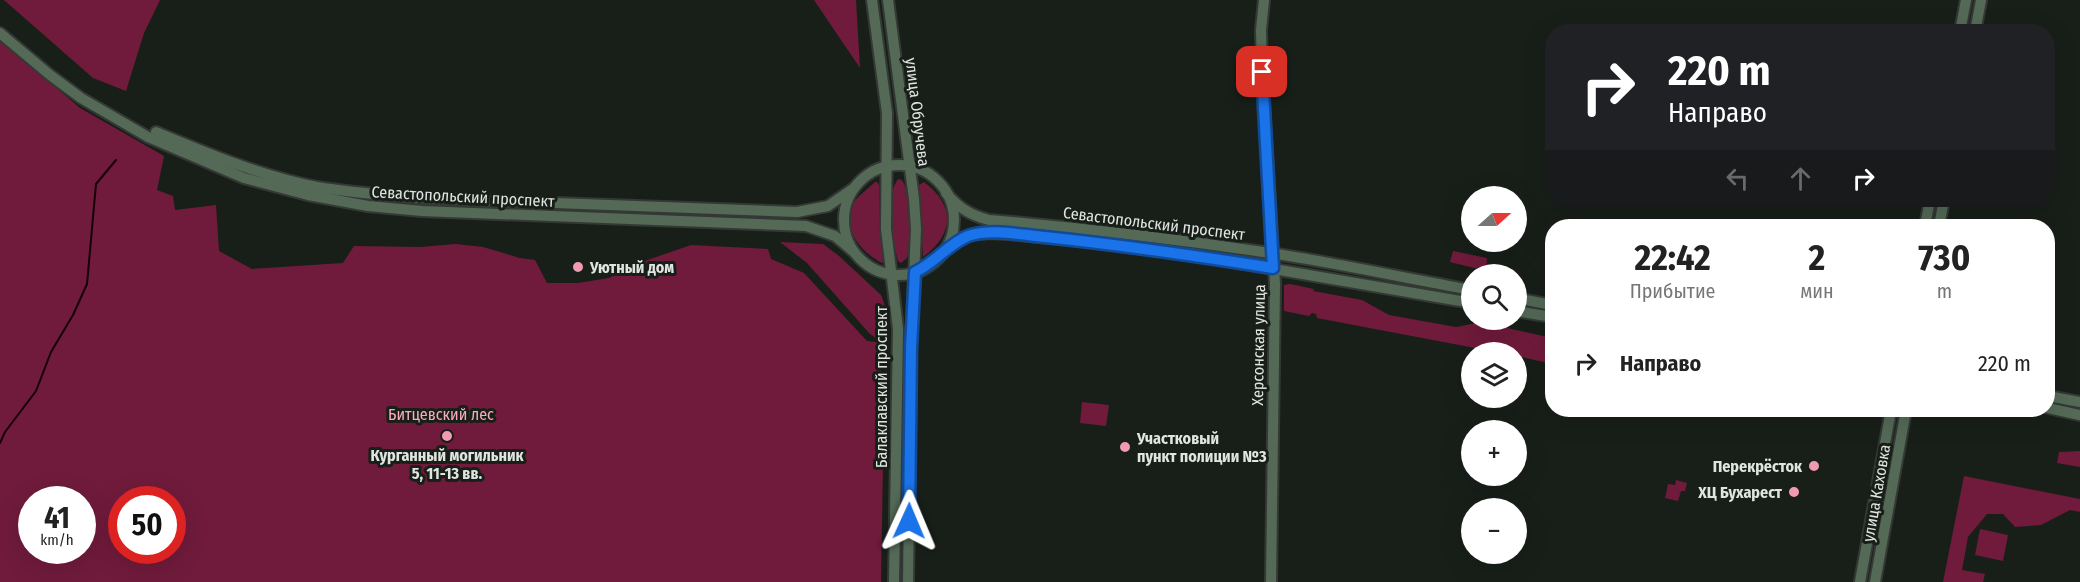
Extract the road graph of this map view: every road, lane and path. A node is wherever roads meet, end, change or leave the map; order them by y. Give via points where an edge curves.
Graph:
1 (872, 0) edge
2 (888, 0) edge
3 (1264, 0) edge
4 (1966, 0) edge
5 (1981, 0) edge
6 (1962, 24) edge
7 (1976, 24) edge
8 (0, 25) edge
9 (0, 33) edge
10 (910, 166) junction
11 (886, 168) junction
12 (854, 189) junction
13 (946, 193) junction
14 (886, 228) joint
15 (916, 229) joint
16 (854, 252) junction
17 (944, 252) junction
18 (1272, 254) junction
19 (1273, 268) junction
20 (915, 272) junction
21 (893, 277) junction
22 (1461, 288) edge
23 (1527, 300) edge
24 (1461, 301) edge
25 (1545, 304) edge
26 (1527, 313) edge
27 (1545, 316) edge
28 (2055, 397) edge
29 (2080, 402) edge
30 (2055, 410) edge
31 (2080, 415) edge
32 (1890, 417) edge
33 (1905, 417) edge
34 (894, 582) edge
35 (908, 582) edge
36 (1271, 582) edge
37 (1860, 582) edge
38 (1875, 582) edge

1 - 11 main road, улица Обручева via 887,113
2 - 10 main road, улица Обручева
3 - 18 main road, Херсонская улица via 1262,50
4 - 6 main road
5 - 7 main road
8 - 12 main road, Севастопольский проспект via 85,93 151,130 224,161 316,187 422,198 797,212 828,206
9 - 16 main road, Севастопольский проспект via 81,98 148,137 244,178 308,195 422,211 806,226 835,236
10 - 11 main road
10 - 13 main road, Севастопольский проспект via 933,177
10 - 15 main road, улица Обручева
11 - 12 main road, Севастопольский проспект
11 - 14 main road, улица Обручева
12 - 16 main road via 843,215
13 - 17 main road via 955,226
13 - 18 main road, Севастопольский проспект via 963,210 989,220 1077,227
14 - 21 main road, Балаклавский проспект
15 - 20 main road, Балаклавский проспект
16 - 21 main road, Севастопольский проспект via 873,268
17 - 19 main road, Севастопольский проспект via 970,235 1009,234
17 - 20 main road, Севастопольский проспект
18 - 19 main road, Херсонская улица
18 - 22 main road, Севастопольский проспект
19 - 24 main road, Севастопольский проспект
19 - 36 main road, Херсонская улица
20 - 21 main road, Севастопольский проспект
20 - 35 main road, Балаклавский проспект
21 - 34 main road, Балаклавский проспект via 898,329
23 - 25 main road
26 - 27 main road
28 - 29 main road
30 - 31 main road
32 - 37 main road, улица Каховка
33 - 38 main road, улица Каховка

